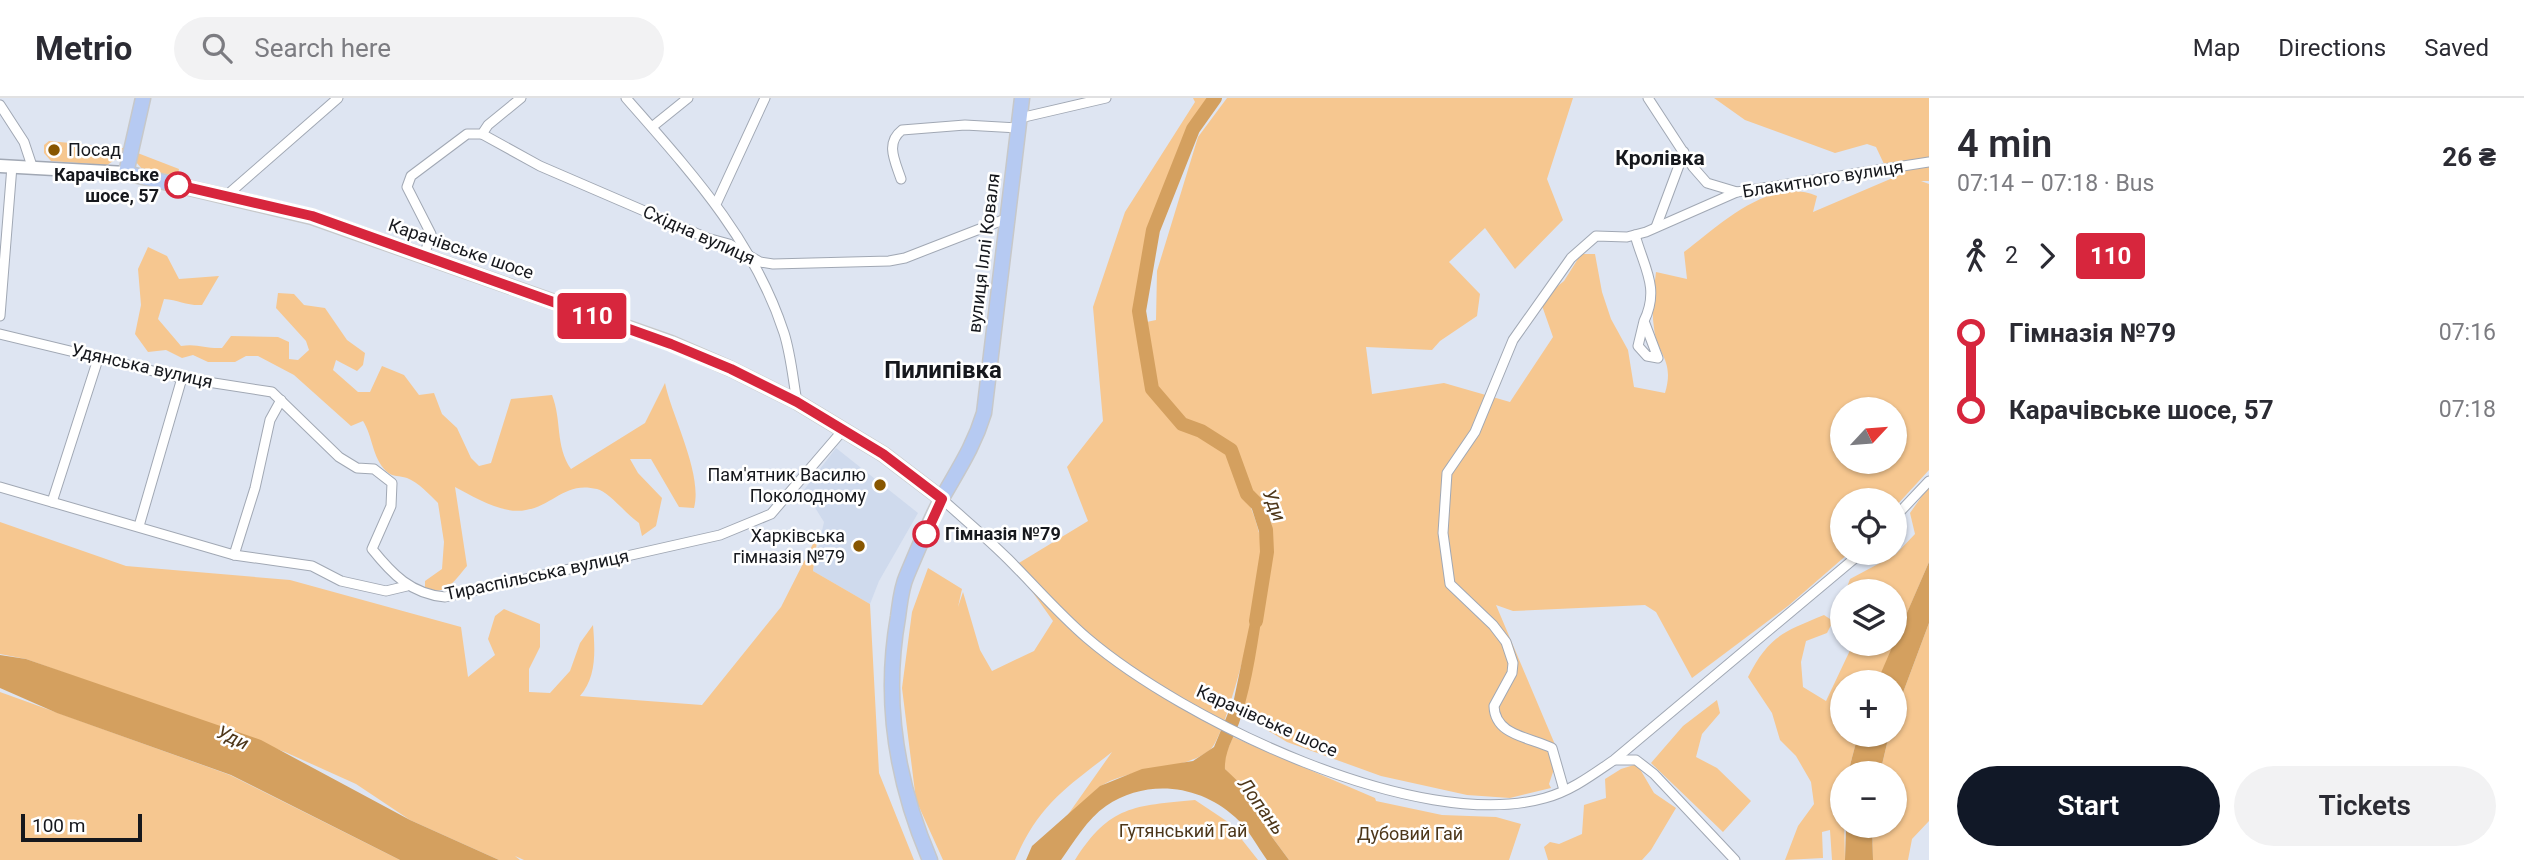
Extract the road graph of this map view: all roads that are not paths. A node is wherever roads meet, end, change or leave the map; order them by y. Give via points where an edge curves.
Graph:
1 (143, 98) edge
2 (338, 98) edge
3 (521, 98) edge
4 (626, 98) edge
5 (688, 98) edge
6 (765, 98) edge
7 (1022, 98) edge
8 (1106, 98) edge
9 (1648, 98) edge
10 (0, 105) edge
11 (1019, 123) junction
12 (652, 127) junction
13 (482, 135) junction
14 (1684, 152) junction
15 (1929, 162) edge
16 (6, 166) edge
17 (32, 166) junction
18 (126, 173) junction
19 (901, 180) dead end
20 (1737, 192) junction
21 (226, 196) junction
22 (717, 202) junction
23 (1008, 218) junction
24 (1656, 227) junction
25 (1635, 235) junction
26 (424, 256) junction
27 (749, 257) junction
28 (1, 302) edge
29 (0, 316) edge
30 (1644, 321) dead end
31 (0, 334) edge
32 (99, 356) junction
33 (182, 378) junction
34 (281, 400) junction
35 (797, 402) junction
36 (844, 429) junction
37 (1929, 481) edge
38 (0, 487) edge
39 (942, 499) junction
40 (52, 502) junction
41 (1907, 504) edge
42 (139, 526) junction
43 (234, 555) junction
44 (1847, 565) edge
45 (407, 586) junction
46 (1614, 760) junction
47 (1564, 790) junction
48 (930, 860) edge
49 (1735, 860) edge

1 - 18 main road
2 - 21 street
3 - 13 street
4 - 12 street
5 - 12 street
6 - 22 street
7 - 11 main road, вулиця Іллі Коваля
8 - 11 street
9 - 14 street
10 - 17 street via 24,142
11 - 19 street via 902,130 891,146
11 - 23 main road, вулиця Іллі Коваля
12 - 22 street
13 - 26 street via 467,134 407,182 431,234
13 - 27 street, Східна вулиця via 540,166 729,244
14 - 20 street via 1707,183
14 - 24 street
15 - 20 street, Блакитного вулиця
16 - 17 main road, Карачівське шосе
16 - 28 street
17 - 18 main road, Карачівське шосе
18 - 21 main road, Карачівське шосе
20 - 24 street, Блакитного вулиця
21 - 26 main road, Карачівське шосе via 312,216
22 - 27 street
23 - 27 street, Східна вулиця via 889,261 773,264
23 - 39 main road, вулиця Іллі Коваля via 984,413 974,445
24 - 25 street, Блакитного вулиця
25 - 30 street via 1652,290 1653,303
25 - 47 street, Блакитного вулиця via 1596,236 1571,258 1513,340 1475,432 1447,472 1443,533 1450,584 1493,625 1506,642 1513,663 1494,716 1504,729 1552,748
26 - 35 main road, Карачівське шосе via 671,344
27 - 35 street via 785,337
28 - 29 street
31 - 32 street, Удянська вулиця
32 - 33 street, Удянська вулиця
32 - 40 street
33 - 34 street, Удянська вулиця via 272,392
33 - 42 street
34 - 43 street via 270,420
34 - 45 street, Тираспільська вулиця via 339,457 356,468 374,469 392,483 391,506 372,549
35 - 36 main road, Карачівське шосе
36 - 39 main road, Карачівське шосе
36 - 45 street, Тираспільська вулиця via 771,514 720,535 445,597
37 - 41 street
38 - 40 street
39 - 47 street, Карачівське шосе via 1086,638 1153,688 1202,716 1362,783 1440,802 1511,804
39 - 48 main road, вулиця Іллі Коваля via 905,579 894,642 891,708 902,783
40 - 42 street
42 - 43 street
43 - 45 street via 312,566 341,582 386,591
44 - 46 street, Карачівське шосе
46 - 47 street, Карачівське шосе
46 - 49 street via 1636,760

